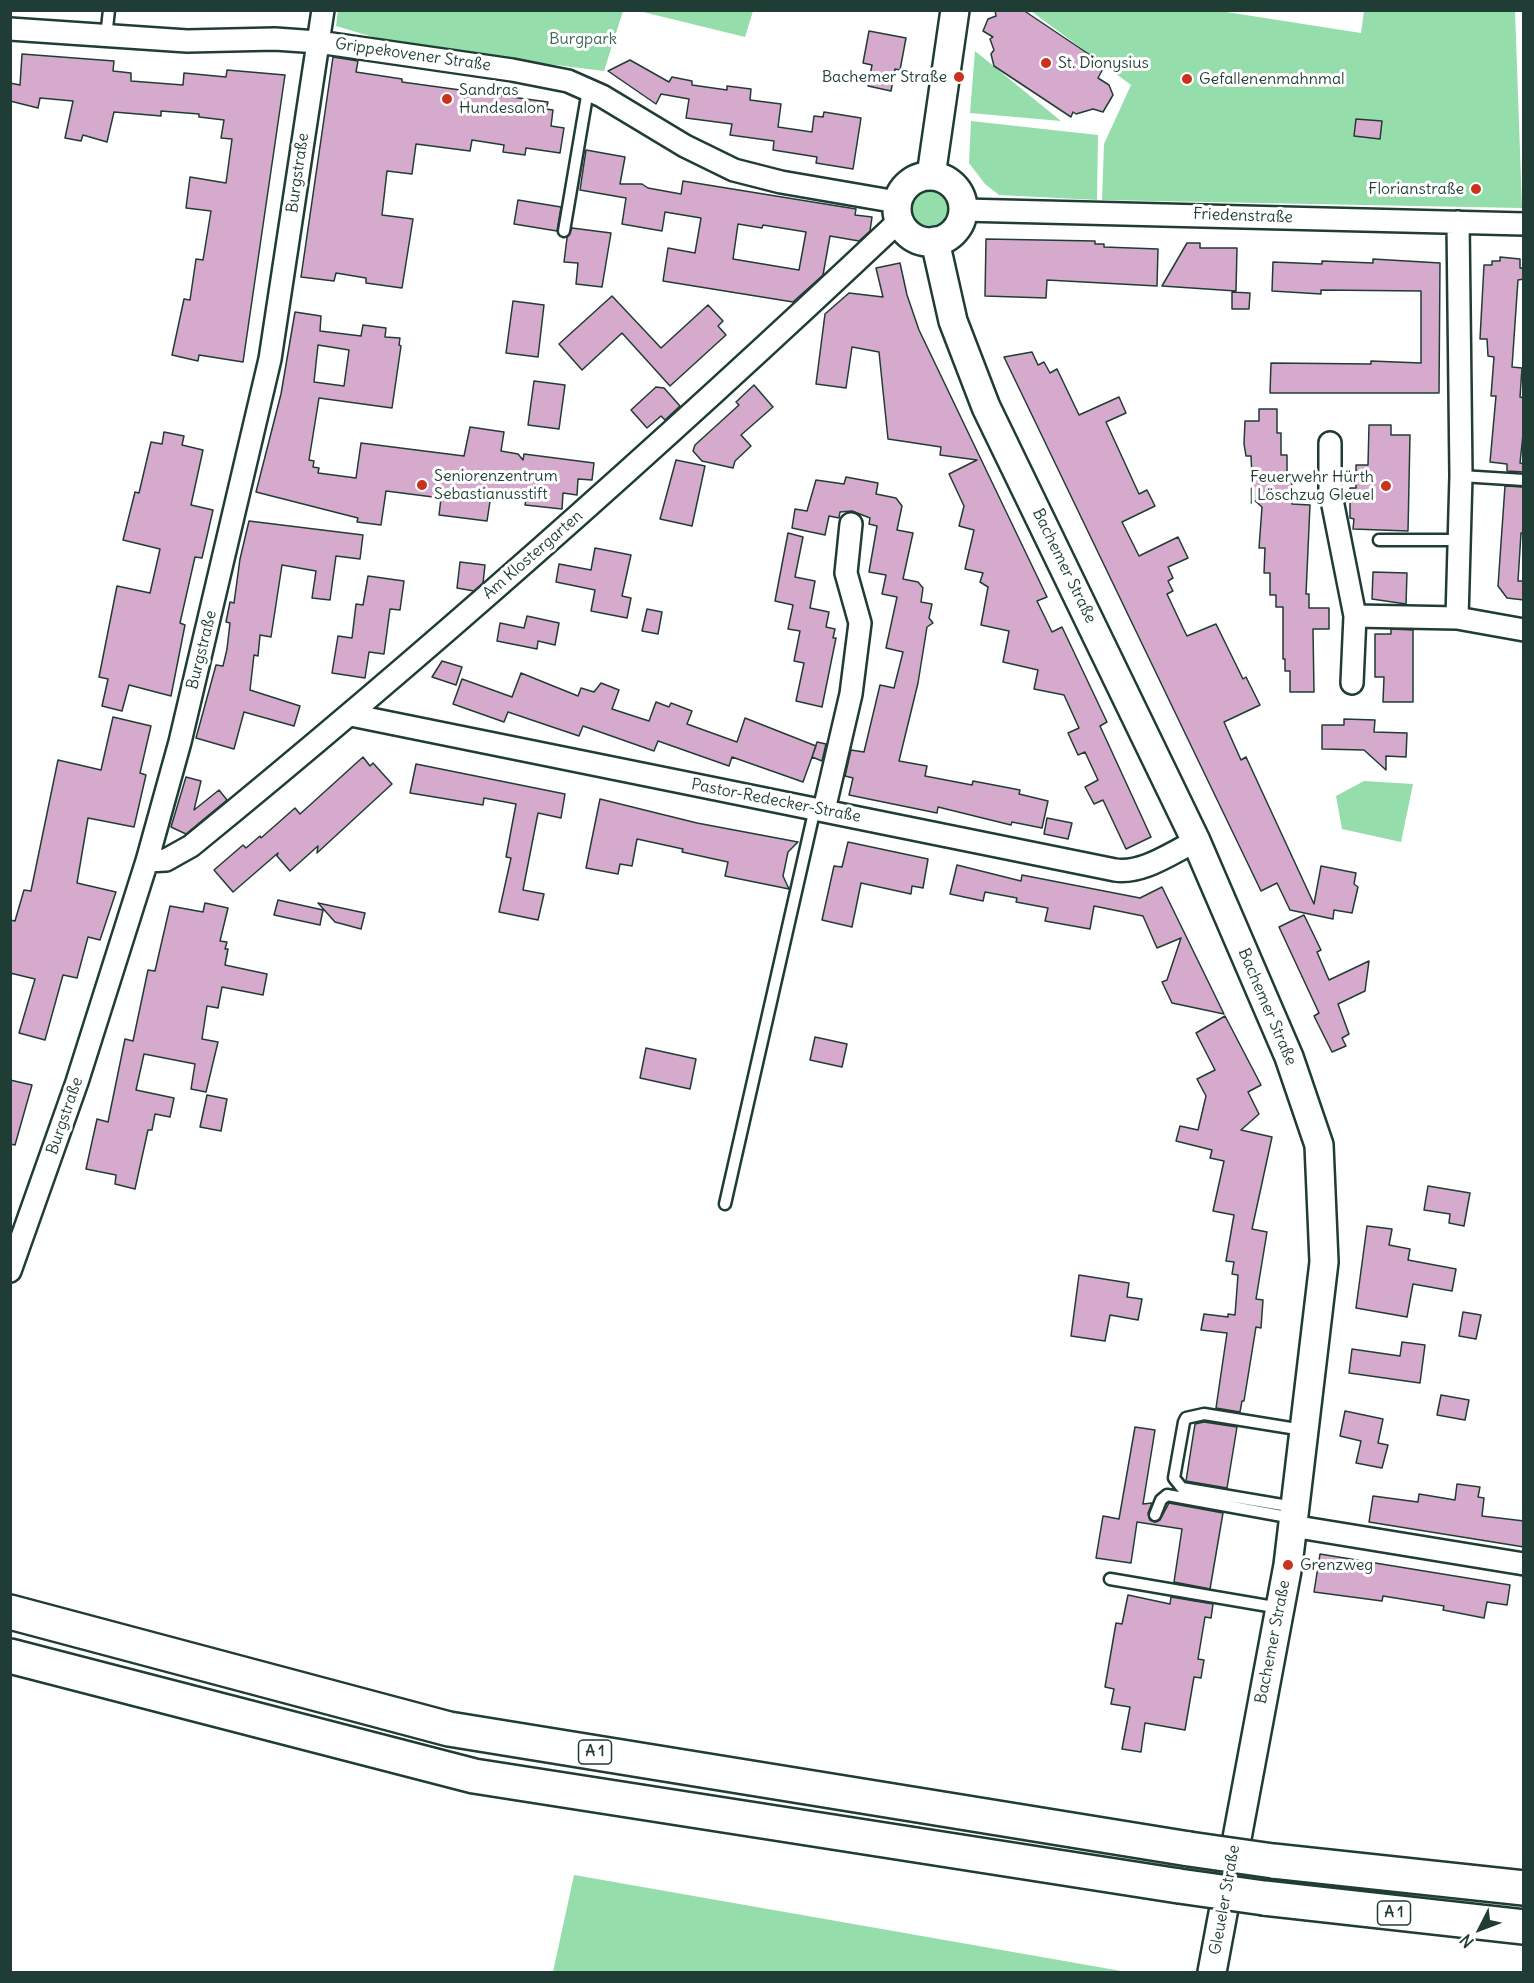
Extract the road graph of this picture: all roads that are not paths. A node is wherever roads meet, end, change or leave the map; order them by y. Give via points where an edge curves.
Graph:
1 (109, 10) edge
2 (323, 10) edge
3 (955, 10) edge
4 (10, 28) edge
5 (106, 37) junction
6 (318, 42) junction
7 (588, 90) junction
8 (931, 176) junction
9 (963, 210) junction
10 (898, 212) junction
11 (1458, 222) junction
12 (1524, 224) edge
13 (564, 231) dead end
14 (935, 241) junction
15 (1330, 443) dead end
16 (1461, 476) junction
17 (1524, 480) edge
18 (851, 524) dead end
19 (1378, 540) dead end
20 (1459, 540) junction
21 (1355, 616) junction
22 (1457, 618) junction
23 (1524, 630) edge
24 (1352, 683) dead end
25 (351, 715) junction
26 (820, 809) junction
27 (1196, 841) junction
28 (147, 861) junction
29 (725, 1204) dead end
30 (10, 1271) edge
31 (1303, 1430) junction
32 (1155, 1515) dead end
33 (1293, 1517) junction
34 (1524, 1564) edge
35 (1110, 1579) dead end
36 (1280, 1608) junction
37 (10, 1612) edge
38 (10, 1656) edge
39 (1238, 1828) joint
40 (1524, 1888) edge
41 (1524, 1927) edge
42 (1212, 1972) edge

1 - 5 lane
2 - 6 street, Burgstraße
3 - 8 street
4 - 5 street, Grippekovener Straße
5 - 6 street, Grippekovener Straße
6 - 7 street, Grippekovener Straße via 512,70 568,81
6 - 28 street, Burgstraße via 266,380 183,731
7 - 10 street, Grippekovener Straße via 734,170
7 - 13 lane
8 - 9 street via 952,184
8 - 10 street via 909,183
9 - 11 street, Friedenstraße
9 - 14 street via 953,232
10 - 14 street via 905,231 917,239
10 - 25 street, Am Klostergarten via 701,407
11 - 12 street, Friedenstraße
11 - 16 street
14 - 27 street, Bachemer Straße via 952,321 986,407
15 - 21 street via 1330,490
16 - 17 lane
16 - 20 street
18 - 26 street via 846,573 860,623 851,694
19 - 20 lane
20 - 22 street
21 - 22 street
21 - 24 street
22 - 23 street
25 - 26 street, Pastor-Redecker-Straße
25 - 28 street, Am Klostergarten via 191,846 166,860
26 - 27 street, Pastor-Redecker-Straße via 1127,872
26 - 29 lane
27 - 31 street, Bachemer Straße via 1289,1057 1319,1145 1324,1262
28 - 30 street, Burgstraße via 77,1082
31 - 33 street, Bachemer Straße
31 - 33 lane via 1194,1415 1184,1422 1174,1478 1182,1488
32 - 33 lane via 1167,1495
33 - 34 street
33 - 36 street, Bachemer Straße
35 - 36 lane
36 - 39 street, Bachemer Straße
37 - 40 highway, A 1, bridge via 449,1729 1189,1849
38 - 41 highway, A 1, bridge via 474,1776 1179,1886
39 - 42 street, Gleueler Straße

